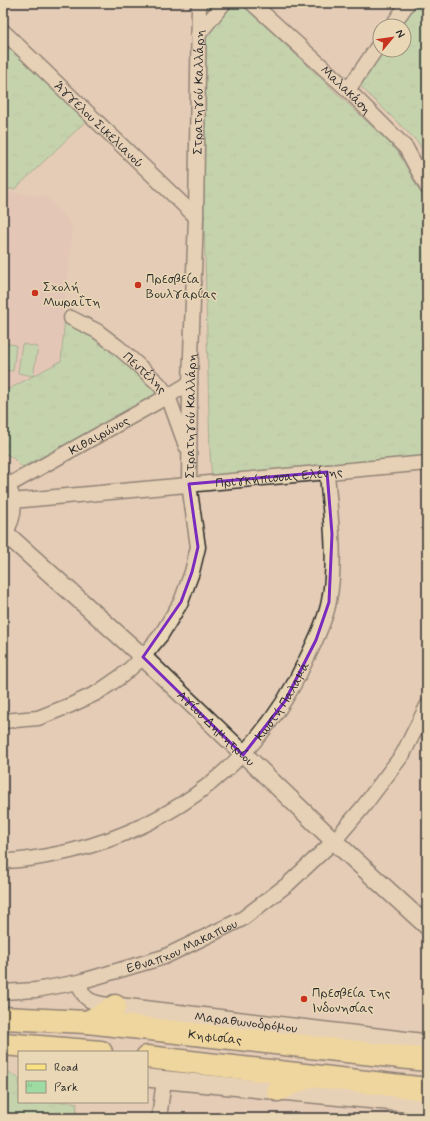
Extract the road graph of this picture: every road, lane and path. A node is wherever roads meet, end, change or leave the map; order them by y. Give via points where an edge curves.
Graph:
1 (199, 3) edge
2 (224, 3) edge
3 (252, 3) edge
4 (408, 3) edge
5 (398, 18) edge
6 (3, 31) edge
7 (198, 35) junction
8 (372, 55) edge
9 (348, 90) junction
10 (427, 187) edge
11 (196, 217) junction
12 (71, 318) dead end
13 (190, 383) junction
14 (168, 396) junction
15 (189, 452) junction
16 (427, 464) edge
17 (327, 472) junction
18 (189, 484) junction
19 (7, 489) edge
20 (4, 532) edge
21 (143, 657) junction
22 (427, 706) edge
23 (3, 722) edge
24 (244, 755) junction
25 (334, 841) junction
26 (3, 862) edge
27 (427, 926) edge
28 (79, 982) junction
29 (3, 992) edge
30 (115, 1006) junction
31 (3, 1018) edge
32 (86, 1022) junction
33 (427, 1043) edge
34 (3, 1044) edge
35 (89, 1051) edge
36 (18, 1054) edge
37 (148, 1057) edge
38 (427, 1060) edge
39 (310, 1076) junction
40 (148, 1078) edge
41 (164, 1080) junction
42 (427, 1089) edge
43 (278, 1090) junction
44 (427, 1105) edge
45 (159, 1118) edge

1 - 7 street, Στρατηγού Καλλάρη
2 - 7 street
3 - 9 street, Μαλακάση
4 - 5 street
6 - 11 street, Άγγελου Σικελιανού
7 - 11 street, Στρατηγού Καλλάρη
8 - 9 street
9 - 10 street, Μαλακάση via 406,148
11 - 13 street, Στρατηγού Καλλάρη
12 - 14 street, Πεντέλης via 97,331 118,346 159,384
13 - 14 street, Κιθαιρώνος
13 - 15 street, Στρατηγού Καλλάρη
14 - 15 street, Πεντέλης
14 - 19 street, Κιθαιρώνος
15 - 18 street, Στρατηγού Καλλάρη
16 - 17 street, Πριγκήπισσας Ελένης
17 - 18 street, Πριγκήπισσας Ελένης
17 - 24 street, Κωστή Παλαμά via 332,534 329,602 316,640 285,701
18 - 19 street, Πριγκήπισσας Ελένης
18 - 21 street, Στρατηγού Καλλάρη via 198,547 192,572 181,602 161,635
19 - 20 street via 11,517
20 - 21 street, Αγίου Δημητρίου
21 - 23 street, Στρατηγού Καλλάρη via 97,693 38,718
21 - 24 street, Αγίου Δημητρίου
22 - 25 street, Εθναπχου Μακαπιου via 399,760
24 - 25 street, Αγίου Δημητρίου
24 - 26 street, Κωστή Παλαμά via 194,797 134,830 96,845
25 - 27 street, Αγίου Δημητρίου
25 - 28 street, Εθναπχου Μακαπιου via 288,884 242,919 164,957
28 - 29 street, Εθναπχου Μακαπιου via 36,990
28 - 30 street, Μαραθωνοδρόμου via 87,1000
30 - 32 main road via 105,1014
30 - 33 street, Μαραθωνοδρόμου
31 - 32 main road, Κηφισίας
32 - 38 main road, Κηφισίας
34 - 35 main road
34 - 36 street
37 - 39 main road
39 - 42 main road
39 - 43 main road
40 - 41 street
41 - 43 street
41 - 45 street
43 - 44 street

